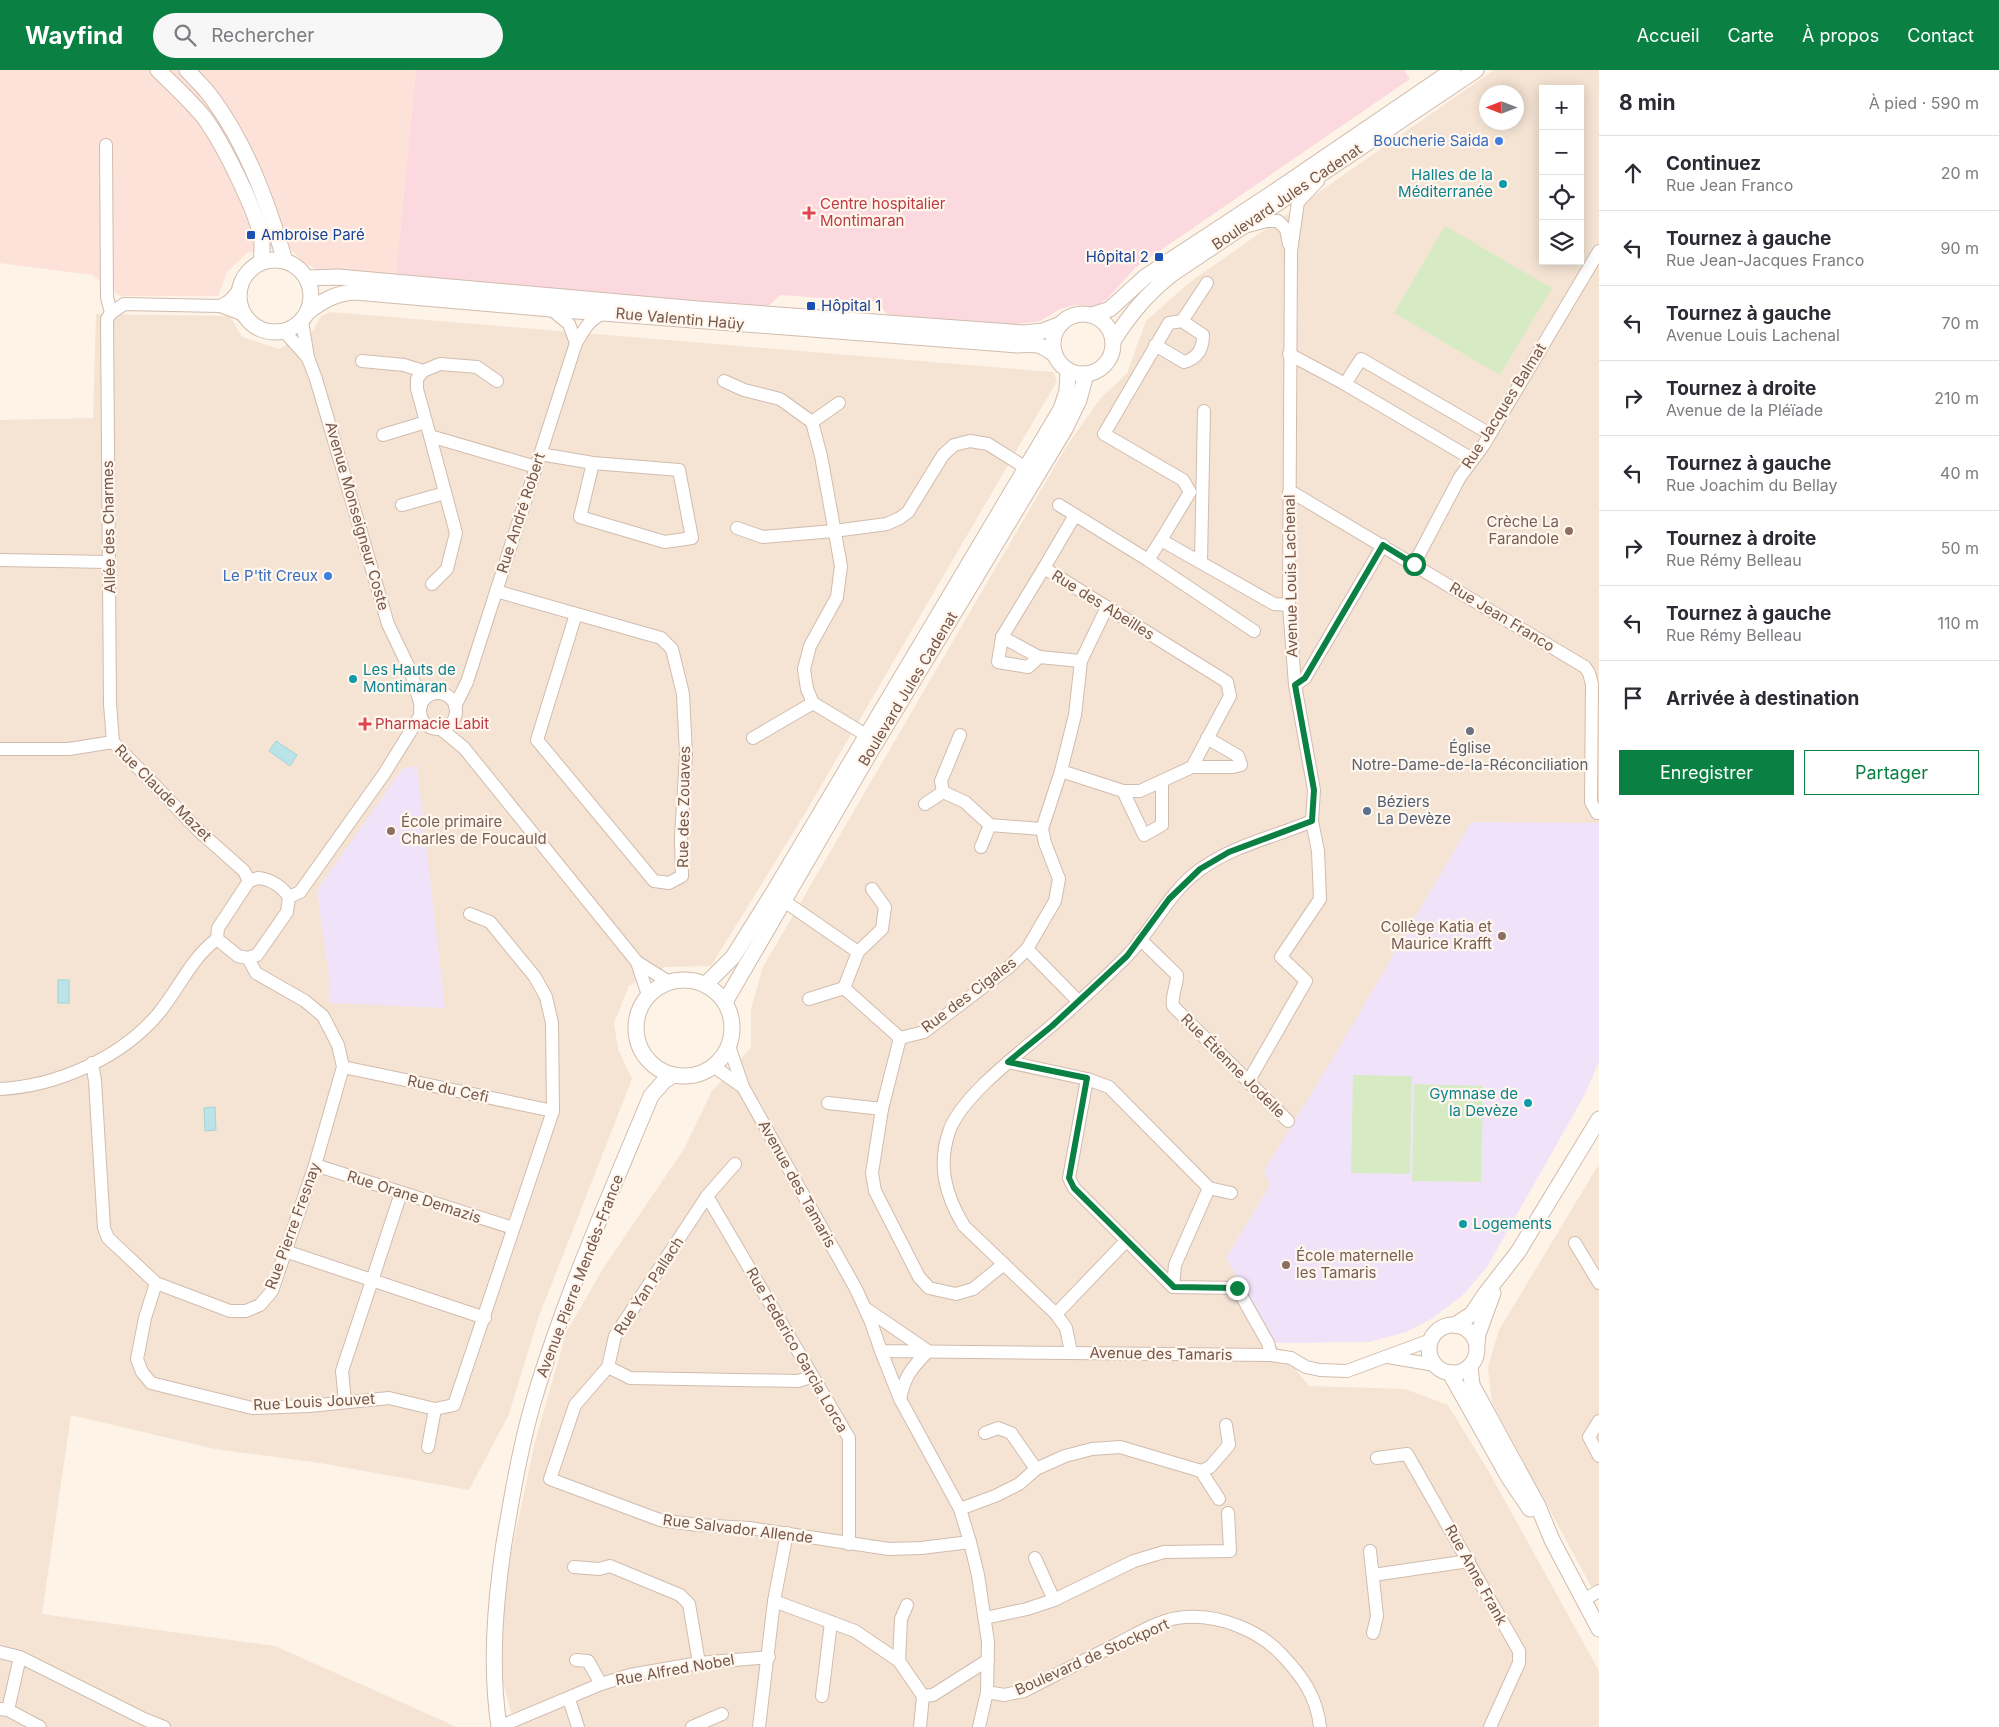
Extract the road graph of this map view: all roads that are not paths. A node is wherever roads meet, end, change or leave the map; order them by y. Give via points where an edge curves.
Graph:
1 (158, 70) edge
2 (187, 70) edge
3 (1453, 70) edge
4 (1476, 70) edge
5 (106, 145) dead end
6 (1326, 171) junction
7 (1240, 228) junction
8 (1291, 251) junction
9 (1599, 251) edge
10 (286, 261) junction
11 (261, 262) junction
12 (307, 278) junction
13 (1206, 283) dead end
14 (239, 290) junction
15 (220, 306) junction
16 (551, 310) junction
17 (111, 313) junction
18 (604, 313) junction
19 (244, 315) junction
20 (1092, 315) junction
21 (305, 316) junction
22 (1182, 322) junction
23 (1061, 324) junction
24 (284, 332) junction
25 (1113, 342) junction
26 (576, 343) junction
27 (1155, 346) junction
28 (1289, 354) junction
29 (1055, 355) junction
30 (308, 358) junction
31 (362, 361) dead end
32 (423, 370) junction
33 (1068, 370) junction
34 (1086, 374) junction
35 (497, 381) dead end
36 (724, 381) dead end
37 (1345, 384) junction
38 (839, 403) dead end
39 (1204, 411) dead end
40 (426, 422) junction
41 (812, 422) junction
42 (1490, 434) junction
43 (383, 435) dead end
44 (430, 436) junction
45 (540, 454) junction
46 (1472, 459) junction
47 (593, 463) junction
48 (536, 467) junction
49 (1026, 468) junction
50 (1190, 492) junction
51 (445, 493) junction
52 (1289, 493) junction
53 (1203, 499) junction
54 (402, 505) dead end
55 (1059, 506) dead end
56 (1076, 516) junction
57 (738, 528) dead end
58 (834, 531) junction
59 (1161, 540) junction
60 (1383, 545) junction
61 (0, 560) edge
62 (1148, 560) junction
63 (1201, 561) junction
64 (109, 562) junction
65 (1414, 564) junction
66 (1044, 568) junction
67 (432, 584) dead end
68 (496, 591) junction
69 (1289, 605) junction
70 (1107, 607) junction
71 (576, 614) junction
72 (1254, 631) dead end
73 (1002, 637) junction
74 (1040, 657) junction
75 (1081, 661) junction
76 (411, 672) junction
77 (467, 682) junction
78 (1295, 685) junction
79 (439, 694) junction
80 (813, 703) junction
81 (455, 710) junction
82 (420, 711) junction
83 (438, 729) junction
84 (866, 735) junction
85 (960, 735) dead end
86 (753, 738) dead end
87 (1207, 738) junction
88 (113, 742) junction
89 (404, 745) junction
90 (464, 748) junction
91 (0, 750) edge
92 (1192, 767) junction
93 (1061, 771) junction
94 (1162, 781) junction
95 (1123, 791) junction
96 (943, 792) junction
97 (925, 804) dead end
98 (1598, 813) edge
99 (1312, 821) junction
100 (990, 825) junction
101 (1042, 829) junction
102 (981, 847) dead end
103 (250, 881) junction
104 (872, 889) dead end
105 (289, 897) junction
106 (784, 901) junction
107 (470, 914) dead end
108 (217, 939) junction
109 (1140, 940) junction
110 (1027, 949) junction
111 (858, 952) junction
112 (248, 958) junction
113 (637, 962) junction
114 (669, 982) junction
115 (706, 984) junction
116 (844, 988) junction
117 (648, 996) junction
118 (809, 999) dead end
119 (726, 1002) junction
120 (1078, 1002) junction
121 (900, 1038) junction
122 (729, 1046) junction
123 (1008, 1062) junction
124 (92, 1064) junction
125 (652, 1064) junction
126 (714, 1066) junction
127 (343, 1067) junction
128 (674, 1075) junction
129 (1087, 1078) junction
130 (1248, 1082) junction
131 (742, 1087) junction
132 (0, 1090) edge
133 (651, 1096) junction
134 (828, 1103) dead end
135 (882, 1109) junction
136 (553, 1111) junction
137 (1599, 1118) edge
138 (1288, 1120) dead end
139 (735, 1164) dead end
140 (315, 1165) junction
141 (1209, 1188) junction
142 (401, 1193) junction
143 (1231, 1193) dead end
144 (707, 1196) junction
145 (513, 1228) junction
146 (1126, 1241) junction
147 (1575, 1243) dead end
148 (285, 1251) junction
149 (1004, 1264) junction
150 (1499, 1277) junction
151 (373, 1280) junction
152 (156, 1283) junction
153 (1599, 1283) edge
154 (1174, 1287) junction
155 (865, 1308) junction
156 (1056, 1314) junction
157 (485, 1318) junction
158 (1455, 1325) junction
159 (1431, 1340) junction
160 (1477, 1344) junction
161 (881, 1351) junction
162 (928, 1351) junction
163 (1071, 1352) junction
164 (1271, 1355) junction
165 (1388, 1357) junction
166 (1435, 1365) junction
167 (1470, 1366) junction
168 (608, 1367) junction
169 (1450, 1373) junction
170 (811, 1377) junction
171 (900, 1399) junction
172 (345, 1402) junction
173 (435, 1409) junction
174 (1599, 1421) edge
175 (1226, 1425) dead end
176 (985, 1433) dead end
177 (428, 1447) dead end
178 (1599, 1456) edge
179 (1377, 1458) dead end
180 (1036, 1469) junction
181 (1201, 1471) junction
182 (1219, 1499) dead end
183 (960, 1508) junction
184 (1228, 1514) dead end
185 (787, 1533) junction
186 (1552, 1540) junction
187 (970, 1542) junction
188 (849, 1544) junction
189 (1370, 1551) dead end
190 (1035, 1558) dead end
191 (1469, 1562) junction
192 (574, 1567) dead end
193 (1373, 1575) junction
194 (1599, 1591) edge
195 (1054, 1600) junction
196 (1583, 1600) junction
197 (774, 1602) junction
198 (907, 1606) dead end
199 (985, 1618) junction
200 (831, 1622) junction
201 (1599, 1629) edge
202 (1374, 1632) dead end
203 (0, 1652) edge
204 (20, 1657) junction
205 (769, 1657) junction
206 (576, 1660) dead end
207 (988, 1660) junction
208 (899, 1661) junction
209 (699, 1663) junction
210 (601, 1684) junction
211 (987, 1692) junction
212 (822, 1696) dead end
213 (923, 1696) junction
214 (569, 1699) junction
215 (4, 1709) edge
216 (722, 1714) dead end
217 (499, 1726) edge
218 (40, 1727) edge
219 (164, 1727) edge
220 (578, 1727) edge
221 (692, 1727) edge
222 (759, 1727) edge
223 (920, 1727) edge
224 (978, 1727) edge
225 (1320, 1727) edge
226 (1490, 1727) edge

1 - 11 street via 206,120 226,155 261,236
2 - 10 street via 211,97 251,163
3 - 20 street, Boulevard Jules Cadenat via 1146,277 1110,309
4 - 6 street, Boulevard Jules Cadenat
5 - 17 street, Allée des Charmes via 107,297
6 - 7 street, Boulevard Jules Cadenat
6 - 8 street, Avenue Louis Lachenal via 1298,202
7 - 8 street, Avenue Louis Lachenal via 1278,221 1286,229
7 - 25 street, Boulevard Jules Cadenat via 1152,290 1136,307
8 - 28 street, Avenue Louis Lachenal
9 - 42 street, Rue Jacques Balmat
10 - 11 street
10 - 12 street via 298,267
11 - 14 street via 244,277
12 - 21 street via 311,295
12 - 23 street, Rue Valentin Haüy via 338,277 1024,333 1043,331
13 - 22 street
14 - 15 street
14 - 19 street
15 - 17 street via 124,304
15 - 19 street
16 - 18 street, Rue Valentin Haüy
16 - 21 street, Rue Valentin Haüy via 344,292 322,302
16 - 26 street via 569,324
17 - 64 street, Allée des Charmes via 107,320
18 - 26 street, Rue André Robert via 592,319
18 - 29 street, Rue Valentin Haüy via 897,338 1018,346 1037,344
19 - 24 street via 261,330
20 - 23 street via 1075,315
20 - 25 street via 1108,327
21 - 24 street
21 - 30 street, Avenue Monseigneur Coste
22 - 27 street via 1169,323
22 - 27 street via 1203,335 1203,345 1194,359 1184,362
23 - 29 street via 1054,340
24 - 30 street, Avenue Monseigneur Coste
25 - 34 street via 1113,352 1104,367
26 - 45 street, Rue André Robert
27 - 50 street via 1104,434 1183,480
28 - 37 street
28 - 52 street, Avenue Louis Lachenal
29 - 33 street
30 - 76 street, Avenue Monseigneur Coste via 388,624
31 - 32 street
32 - 35 street via 440,364 477,367
32 - 40 street via 417,379 416,389
33 - 34 street
33 - 49 street, Boulevard Jules Cadenat via 1068,391
34 - 106 street, Boulevard Jules Cadenat via 1079,400 1064,428
36 - 41 street via 780,399
37 - 42 street via 1361,358
37 - 46 street
38 - 41 street
39 - 53 street
40 - 43 street
40 - 44 street
41 - 58 street
42 - 46 street, Rue Jacques Balmat
44 - 48 street
44 - 51 street
45 - 47 street
45 - 48 street, Rue André Robert
46 - 65 street, Rue Jacques Balmat
47 - 47 street via 580,517 665,542 692,538 679,470
48 - 68 street, Rue André Robert
49 - 58 street via 988,444 970,441 954,445 943,455 908,512 900,518 887,524
49 - 84 street, Boulevard Jules Cadenat
50 - 53 street
50 - 59 street
51 - 54 street
51 - 67 street via 456,533 447,568
52 - 60 street, Rue Jean Franco
52 - 69 street, Avenue Louis Lachenal
53 - 63 street
55 - 56 street
56 - 62 street
56 - 66 street, Rue des Abeilles
57 - 58 street via 763,536
58 - 80 street via 840,566 837,597 810,646 804,669
59 - 62 street
59 - 63 street
60 - 65 street, Rue Jean Franco
60 - 78 street via 1305,678
61 - 64 street
62 - 72 street
63 - 69 street via 1274,604
64 - 88 street, Allée des Charmes
65 - 98 street, Rue Jean Franco via 1586,667 1592,684 1591,802
66 - 70 street, Rue des Abeilles
66 - 73 street, Rue des Abeilles
68 - 71 street, Rue des Zouaves
68 - 77 street, Rue André Robert
69 - 78 street, Avenue Louis Lachenal
70 - 75 street
70 - 87 street, Rue des Abeilles via 1227,682 1230,696
71 - 71 street, Rue des Zouaves via 537,740 654,881 669,883 682,876 686,755 683,694 672,649 661,638
73 - 74 street, Rue des Abeilles
73 - 74 street, Rue des Abeilles via 998,662 1028,667
74 - 75 street, Rue des Abeilles
75 - 93 street via 1075,715
76 - 79 street, Avenue Monseigneur Coste
76 - 82 street, Avenue Monseigneur Coste
77 - 79 street
77 - 81 street, Rue André Robert
78 - 99 street, Avenue Louis Lachenal via 1314,790
79 - 81 street
79 - 82 street via 427,696
80 - 84 street
80 - 86 street
81 - 83 street via 450,724
81 - 90 street
82 - 83 street via 427,726
82 - 89 street
83 - 89 street via 418,734
83 - 90 street
84 - 115 street, Boulevard Jules Cadenat via 733,957
85 - 96 street via 941,781
87 - 92 street, Rue des Abeilles
87 - 92 street via 1238,756 1241,765
88 - 91 street, Rue Claude Mazet via 69,749
88 - 103 street, Rue Claude Mazet via 199,831 244,871
89 - 105 street via 300,892
90 - 113 street
92 - 94 street
93 - 95 street
93 - 101 street
94 - 95 street via 1140,791
94 - 95 street via 1162,825 1144,835
96 - 97 street
96 - 100 street via 966,802
99 - 109 street via 1229,852 1200,869 1169,899
99 - 130 street, Avenue Louis Lachenal via 1318,851 1320,899 1281,957 1306,981
100 - 101 street
100 - 102 street
101 - 110 street, Rue des Cigales via 1059,880 1055,901
103 - 105 street via 267,879
103 - 108 street via 218,928
104 - 111 street via 885,907 882,929
105 - 112 street via 287,912 257,955
106 - 111 street
106 - 119 street, Boulevard Jules Cadenat
107 - 136 street via 490,922 534,977 546,998 552,1023
108 - 112 street via 238,956
108 - 124 street via 204,949 158,1014 124,1045
109 - 120 street
109 - 130 street, Rue Étienne Jodelle via 1177,975 1173,1006
110 - 120 street, Rue des Cigales
110 - 121 street, Rue des Cigales via 1008,968 924,1032
111 - 116 street
112 - 127 street via 256,973 322,1016 338,1045
113 - 114 street
113 - 117 street
114 - 115 street via 681,979
114 - 117 street
115 - 119 street
116 - 118 street
116 - 121 street
117 - 125 street via 641,1006 636,1030 641,1048
119 - 122 street via 731,1016
120 - 123 street
121 - 135 street
122 - 126 street
122 - 131 street, Avenue des Tamaris
123 - 129 street
123 - 149 street via 957,1116 948,1138 943,1169 946,1192 964,1226
124 - 132 street via 53,1080
124 - 152 street, Rue Pierre Fresnay via 104,1228 108,1238
125 - 128 street
125 - 133 street, Avenue Pierre Mendès-France
126 - 128 street via 687,1076
126 - 131 street, Avenue des Tamaris
127 - 136 street, Rue du Cefi
127 - 140 street, Rue Pierre Fresnay
128 - 133 street, Avenue Pierre Mendès-France
129 - 141 street via 1109,1086
129 - 146 street via 1069,1178 1074,1188
130 - 138 street, Rue Étienne Jodelle
131 - 155 street, Avenue des Tamaris
133 - 217 street, Avenue Pierre Mendès-France via 554,1337 520,1457 497,1594 494,1674
134 - 135 street
135 - 149 street via 872,1173 875,1191 919,1277 930,1288 956,1294 973,1289
136 - 145 street
137 - 150 street via 1518,1252
139 - 144 street, Rue Yan Pallach
140 - 142 street, Rue Orane Demazis
140 - 148 street, Rue Pierre Fresnay
141 - 143 street
141 - 154 street via 1175,1265
142 - 145 street, Rue Orane Demazis
142 - 151 street
144 - 168 street, Rue Yan Pallach via 615,1336
144 - 170 street, Rue Federico Garcia Lorca
145 - 157 street
146 - 154 street
146 - 156 street
147 - 153 street
148 - 151 street
148 - 152 street, Rue Pierre Fresnay via 272,1291 260,1305 246,1311 230,1311
149 - 156 street
150 - 158 street via 1472,1314
150 - 160 street
151 - 157 street
151 - 172 street via 342,1371
152 - 172 street, Rue Louis Jouvet via 137,1359 151,1383 252,1408
154 - 164 street via 1237,1288 1268,1343
155 - 161 street, Avenue des Tamaris
155 - 162 street, Avenue des Tamaris
156 - 163 street via 1066,1328
157 - 173 street via 454,1405
158 - 159 street via 1440,1329
158 - 160 street via 1469,1330
159 - 165 street, Avenue des Tamaris
159 - 166 street via 1430,1353
160 - 167 street via 1476,1356
161 - 162 street, Avenue des Tamaris
161 - 171 street
162 - 163 street, Avenue des Tamaris
162 - 171 street via 909,1370
163 - 164 street, Avenue des Tamaris
164 - 165 street, Avenue des Tamaris via 1291,1358 1306,1367 1320,1370 1347,1371
165 - 166 street, Avenue des Tamaris
166 - 169 street
167 - 169 street via 1461,1372
167 - 186 street via 1472,1385 1538,1506
168 - 170 street via 630,1378 798,1381
168 - 185 street, Rue Salvador Allende via 575,1405 550,1479 660,1520
169 - 186 street via 1509,1478
170 - 188 street, Rue Federico Garcia Lorca via 848,1438
171 - 183 street
172 - 173 street, Rue Louis Jouvet via 388,1398
173 - 177 street
174 - 178 street via 1589,1437
175 - 181 street via 1229,1446 1210,1467
176 - 180 street via 998,1428 1011,1433
179 - 191 street, Rue Anne Frank via 1407,1454
180 - 181 street via 1065,1456 1092,1449 1120,1447
180 - 183 street via 1019,1484
181 - 182 street
183 - 187 street
184 - 195 street via 1230,1551 1164,1552 1134,1561
185 - 188 street, Rue Salvador Allende
185 - 197 street
186 - 196 street
187 - 188 street, Rue Salvador Allende via 889,1549
187 - 199 street
189 - 193 street
190 - 195 street
191 - 193 street
191 - 226 street, Rue Anne Frank via 1519,1651 1519,1663
192 - 209 street via 599,1569 610,1566 680,1595 689,1604
193 - 202 street via 1377,1616
194 - 196 street
195 - 199 street
196 - 201 street
197 - 200 street
197 - 205 street
198 - 208 street via 901,1619
199 - 207 street
200 - 208 street via 855,1631
200 - 212 street
203 - 204 street
204 - 215 street
204 - 219 street
205 - 209 street, Rue Alfred Nobel
205 - 222 street
206 - 210 street via 588,1661
207 - 211 street
207 - 213 street via 933,1695
208 - 213 street
209 - 210 street, Rue Alfred Nobel via 630,1675
210 - 214 street, Rue Alfred Nobel
211 - 224 street
211 - 225 street, Boulevard de Stockport via 1004,1695 1024,1691 1155,1625 1185,1617 1215,1619 1244,1628 1273,1645 1300,1674 1316,1707
213 - 223 street
214 - 217 street, Rue Alfred Nobel
214 - 220 street
215 - 218 street
216 - 221 street

